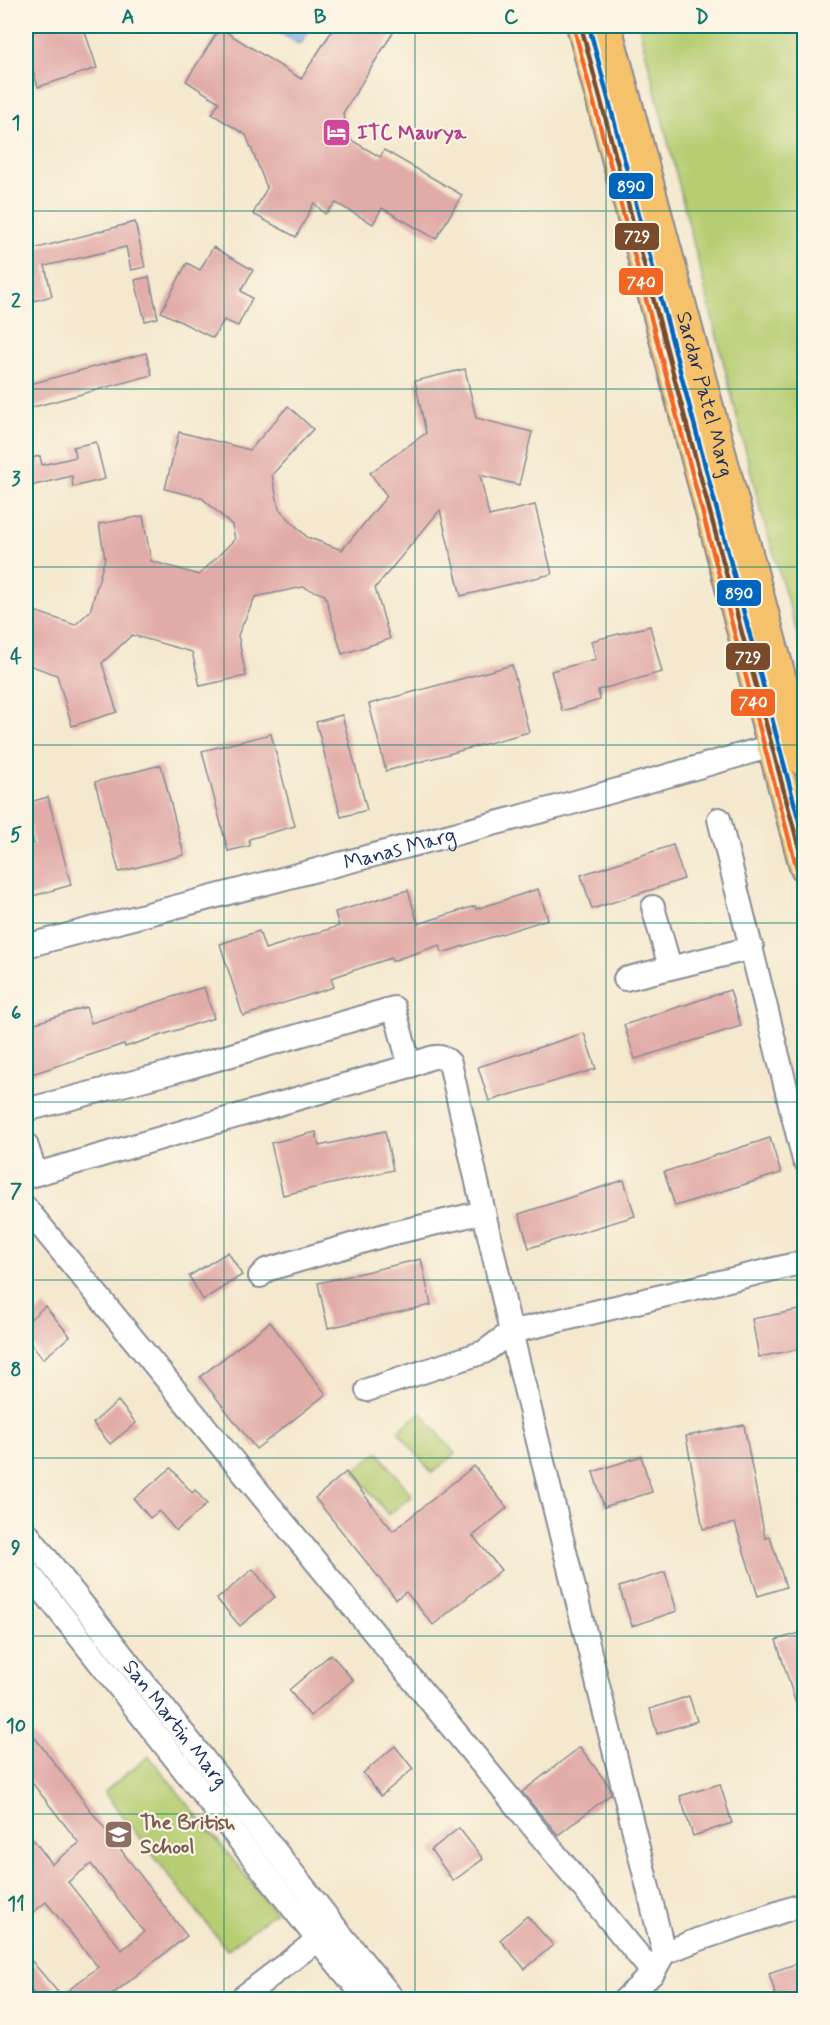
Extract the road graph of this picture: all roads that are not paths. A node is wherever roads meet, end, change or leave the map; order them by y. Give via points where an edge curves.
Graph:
1 (581, 26) edge
2 (607, 26) edge
3 (772, 746) junction
4 (804, 762) edge
5 (719, 819) dead end
6 (804, 867) edge
7 (653, 907) dead end
8 (26, 946) edge
9 (752, 948) junction
10 (670, 967) junction
11 (625, 979) dead end
12 (410, 1066) junction
13 (26, 1110) edge
14 (26, 1144) edge
15 (804, 1160) edge
16 (31, 1176) edge
17 (26, 1208) edge
18 (484, 1212) junction
19 (804, 1262) edge
20 (260, 1276) dead end
21 (511, 1332) junction
22 (367, 1390) dead end
23 (26, 1532) edge
24 (26, 1569) edge
25 (804, 1905) edge
26 (326, 1933) junction
27 (664, 1953) junction
28 (653, 1973) junction
29 (239, 2000) edge
30 (367, 2000) edge
31 (394, 2000) edge
32 (624, 2000) edge

1 - 3 main road, Sardar Patel Marg
2 - 4 main road, Sardar Patel Marg
3 - 6 main road, Sardar Patel Marg
3 - 8 street, Manas Marg
5 - 9 street
7 - 10 street
9 - 10 street
9 - 15 street
10 - 11 street
12 - 13 street via 394,1008
12 - 16 street
12 - 18 street via 436,1056 450,1063
14 - 16 street
17 - 28 street
18 - 20 street via 385,1235 266,1270
18 - 21 street
19 - 21 street
21 - 22 street via 484,1352
21 - 27 street
23 - 26 street, San Martin Marg
24 - 26 street, San Martin Marg
25 - 27 street
26 - 29 street
26 - 30 street, San Martin Marg
26 - 31 street, San Martin Marg
27 - 28 street
28 - 32 street

